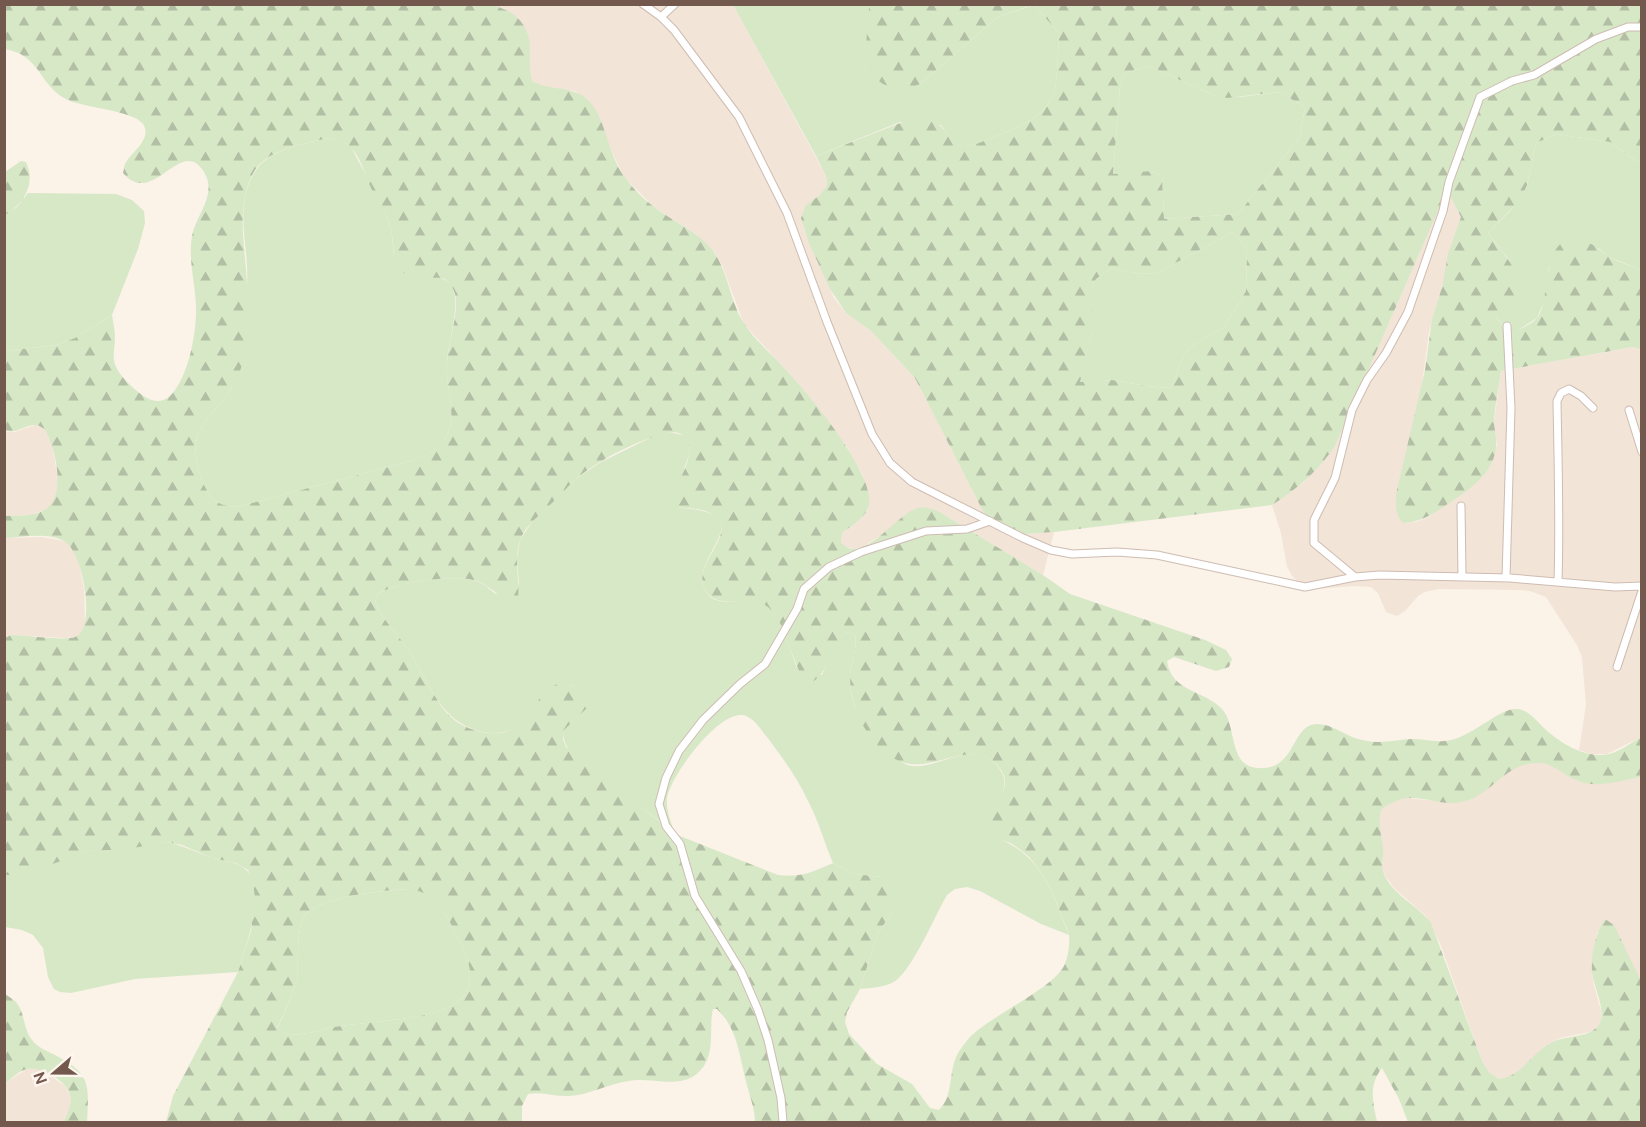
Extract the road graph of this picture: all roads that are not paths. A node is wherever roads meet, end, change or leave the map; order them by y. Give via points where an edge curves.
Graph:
1 (643, 4) edge
2 (675, 4) edge
3 (661, 17) junction
4 (1641, 27) edge
5 (1506, 326) dead end
6 (1593, 408) dead end
7 (1629, 410) dead end
8 (1641, 452) edge
9 (1461, 506) dead end
10 (990, 521) junction
11 (1355, 577) junction
12 (1462, 577) junction
13 (1506, 578) junction
14 (1558, 582) junction
15 (1641, 586) edge
16 (1641, 591) edge
17 (1617, 667) dead end
18 (783, 1122) edge

1 - 3 street
2 - 3 street
3 - 10 street via 739,117 757,151 788,213 872,434 890,463 912,482
4 - 11 street via 1628,27 1596,39 1534,75 1480,97 1408,312 1352,410 1335,478 1314,520 1314,543
5 - 13 street via 1511,408
6 - 14 street via 1569,389 1557,401
7 - 8 street
9 - 12 street
10 - 11 street via 1052,550 1072,554 1157,555 1305,587
10 - 18 street via 967,529 926,531 829,567 804,589 797,609 765,664 703,720 679,751 666,778 659,804 666,826 680,844 695,896 741,971 758,1010 771,1052
11 - 12 street
12 - 13 street
13 - 14 street
14 - 15 street
16 - 17 street

